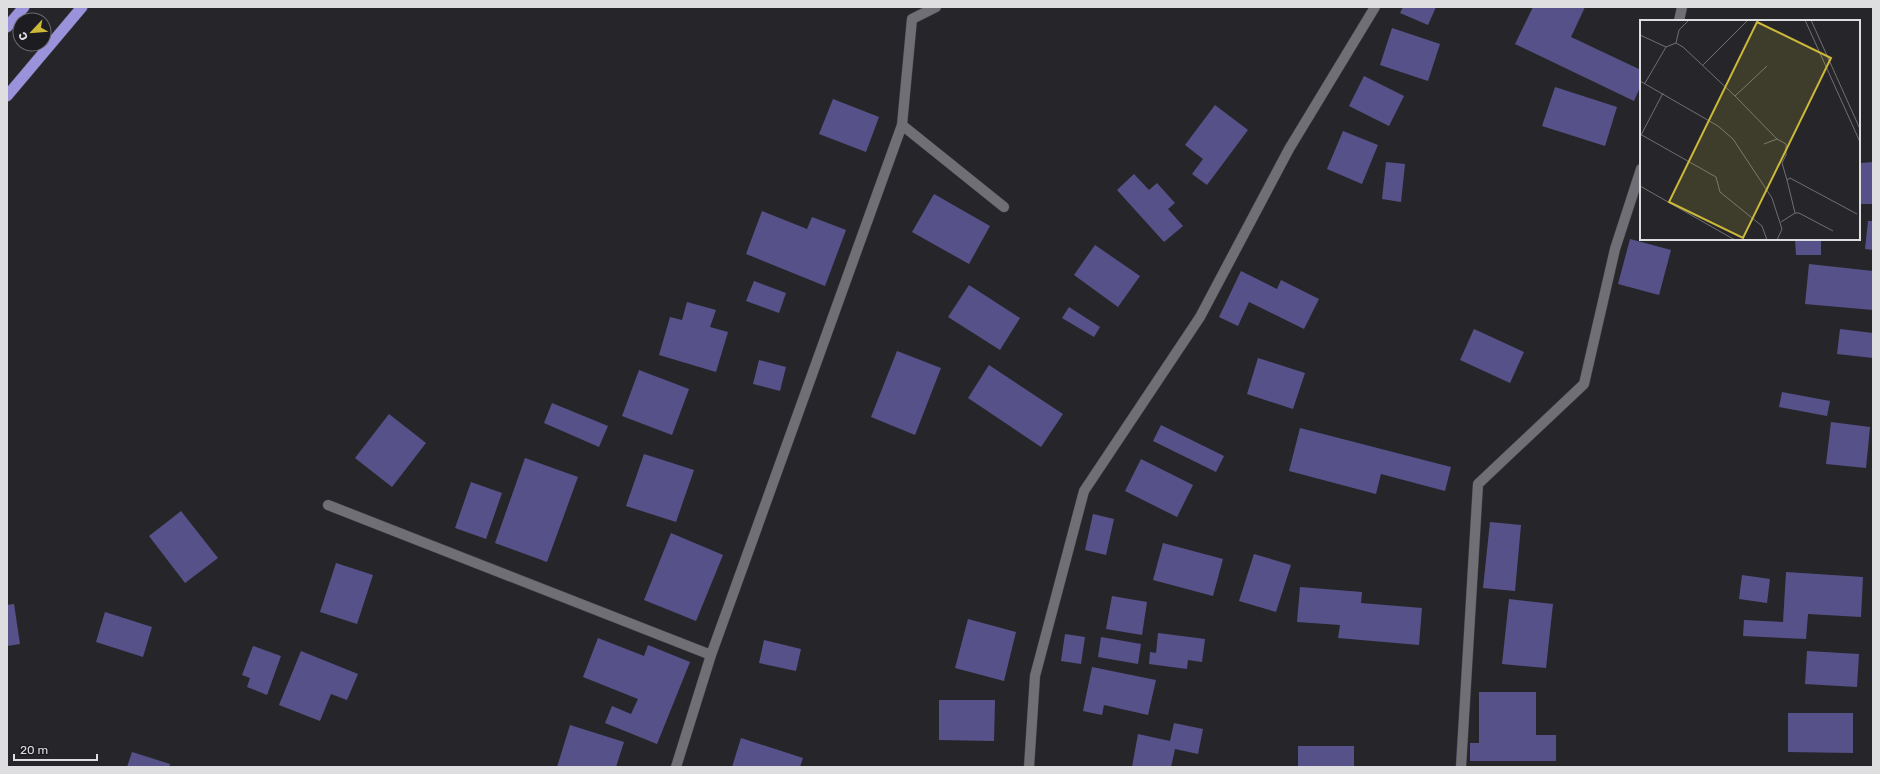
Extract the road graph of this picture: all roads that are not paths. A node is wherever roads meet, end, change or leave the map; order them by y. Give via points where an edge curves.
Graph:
1 (24, 7) edge
2 (82, 7) edge
3 (936, 7) edge
4 (1375, 7) edge
5 (1682, 7) edge
6 (1679, 20) edge
7 (7, 27) edge
8 (7, 96) edge
9 (902, 125) junction
10 (1640, 172) edge
11 (1004, 207) dead end
12 (328, 505) dead end
13 (711, 655) junction
14 (676, 767) edge
15 (1028, 767) edge
16 (1461, 767) edge

1 - 7 highway
2 - 8 highway
3 - 9 street via 912,19
4 - 15 street via 1289,149 1200,317 1084,491 1035,676
5 - 6 street
9 - 11 street
9 - 13 street
10 - 16 street via 1615,249 1584,384 1478,484
12 - 13 street
13 - 14 street

